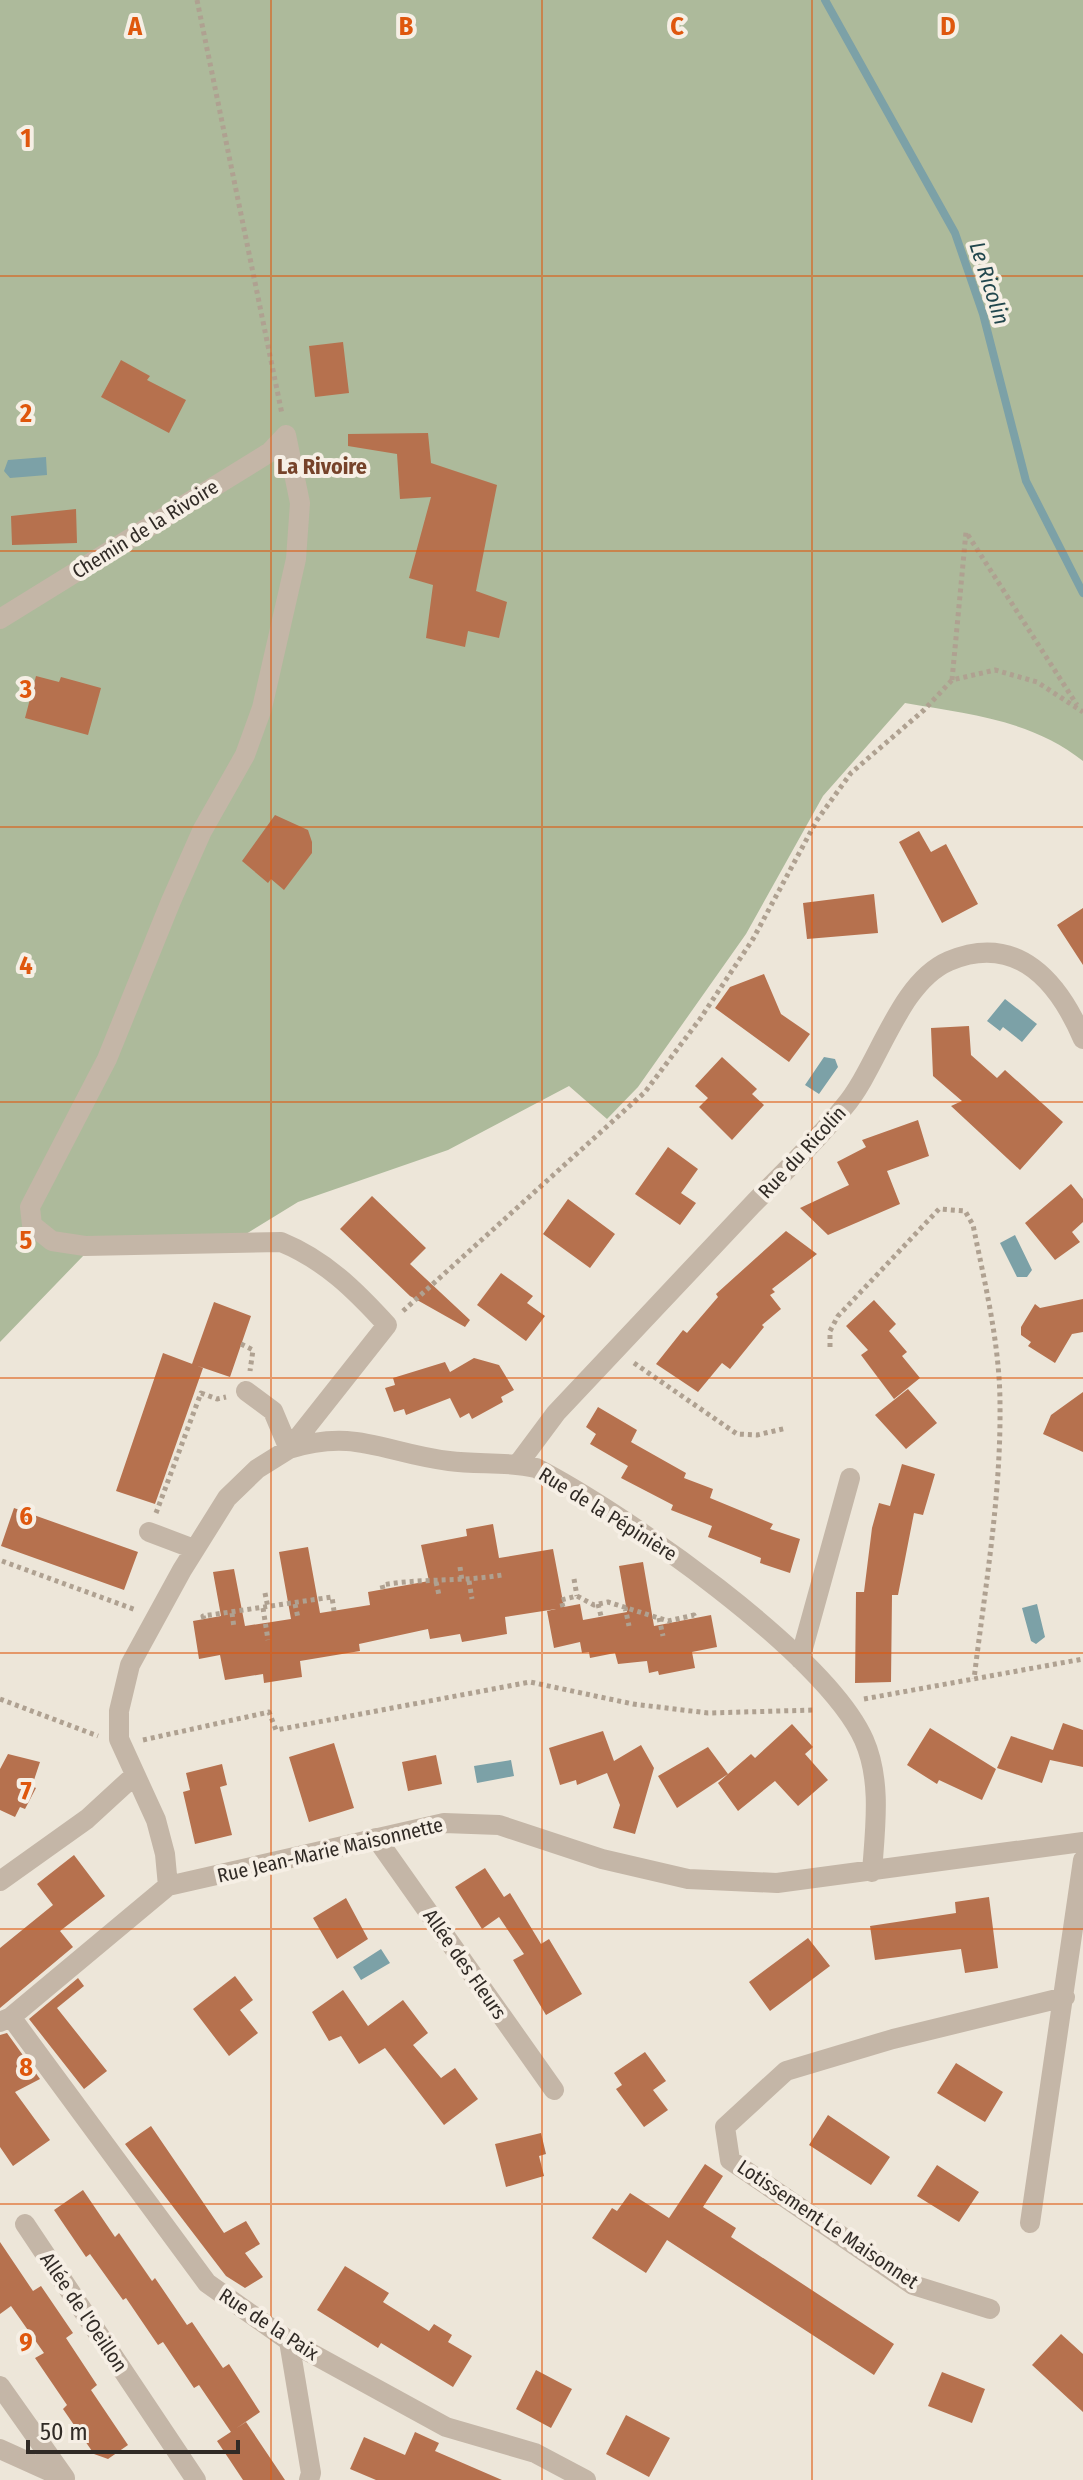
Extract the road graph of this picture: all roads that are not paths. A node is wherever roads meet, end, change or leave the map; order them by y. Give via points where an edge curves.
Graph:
1 (0, 619) edge
2 (1083, 1039) edge
3 (246, 1391) dead end
4 (289, 1449) junction
5 (518, 1464) junction
6 (850, 1478) dead end
7 (149, 1532) road end
8 (194, 1549) junction
9 (800, 1659) junction
10 (135, 1775) junction
11 (376, 1838) junction
12 (1083, 1842) edge
13 (1083, 1860) edge
14 (872, 1872) junction
15 (0, 1881) edge
16 (168, 1886) junction
17 (1065, 1997) junction
18 (6, 2020) edge
19 (554, 2090) dead end
20 (1030, 2223) dead end
21 (25, 2224) dead end
22 (990, 2309) dead end
23 (289, 2341) junction
24 (0, 2386) edge
25 (0, 2449) edge
26 (67, 2479) edge
27 (196, 2480) edge
28 (309, 2480) edge
29 (586, 2480) edge

1 - 4 street, Chemin de la Rivoire via 270,452 286,435 300,503 296,559 262,708 245,755 171,901 107,1059 30,1207 32,1225 52,1241 85,1246 281,1242 310,1254 352,1287 387,1325
2 - 5 street, Rue du Ricolin via 1057,989 1028,963 987,954 947,962 924,978 844,1108 556,1413
3 - 4 street via 273,1411
4 - 5 street, Rue de la Pépinière via 333,1438 449,1461
4 - 8 street via 243,1481
5 - 9 street, Rue de la Pépinière via 552,1476 680,1558
6 - 9 street
7 - 8 street
8 - 10 street via 154,1617 123,1689 119,1739
9 - 14 street, Rue de la Pépinière via 864,1739 874,1771
10 - 15 street via 87,1819
10 - 16 street via 156,1820
11 - 14 street, Rue Jean-Marie Maisonnette via 474,1821 688,1879 777,1883
11 - 16 street, Rue Jean-Marie Maisonnette
11 - 19 street, Allée des Fleurs
12 - 14 street, Rue Jean-Marie Maisonnette
13 - 17 street
16 - 18 street, Rue Jean-Marie Maisonnette
17 - 20 street
17 - 22 street, Lotissement Le Maisonnet via 786,2071 725,2127 730,2160 743,2169 913,2285
18 - 23 street, Rue de la Paix via 207,2283
21 - 27 street, Allée de l'Oeillon
23 - 28 street
23 - 29 street, Rue de la Paix via 446,2427 535,2453
24 - 26 street
25 - 26 street

